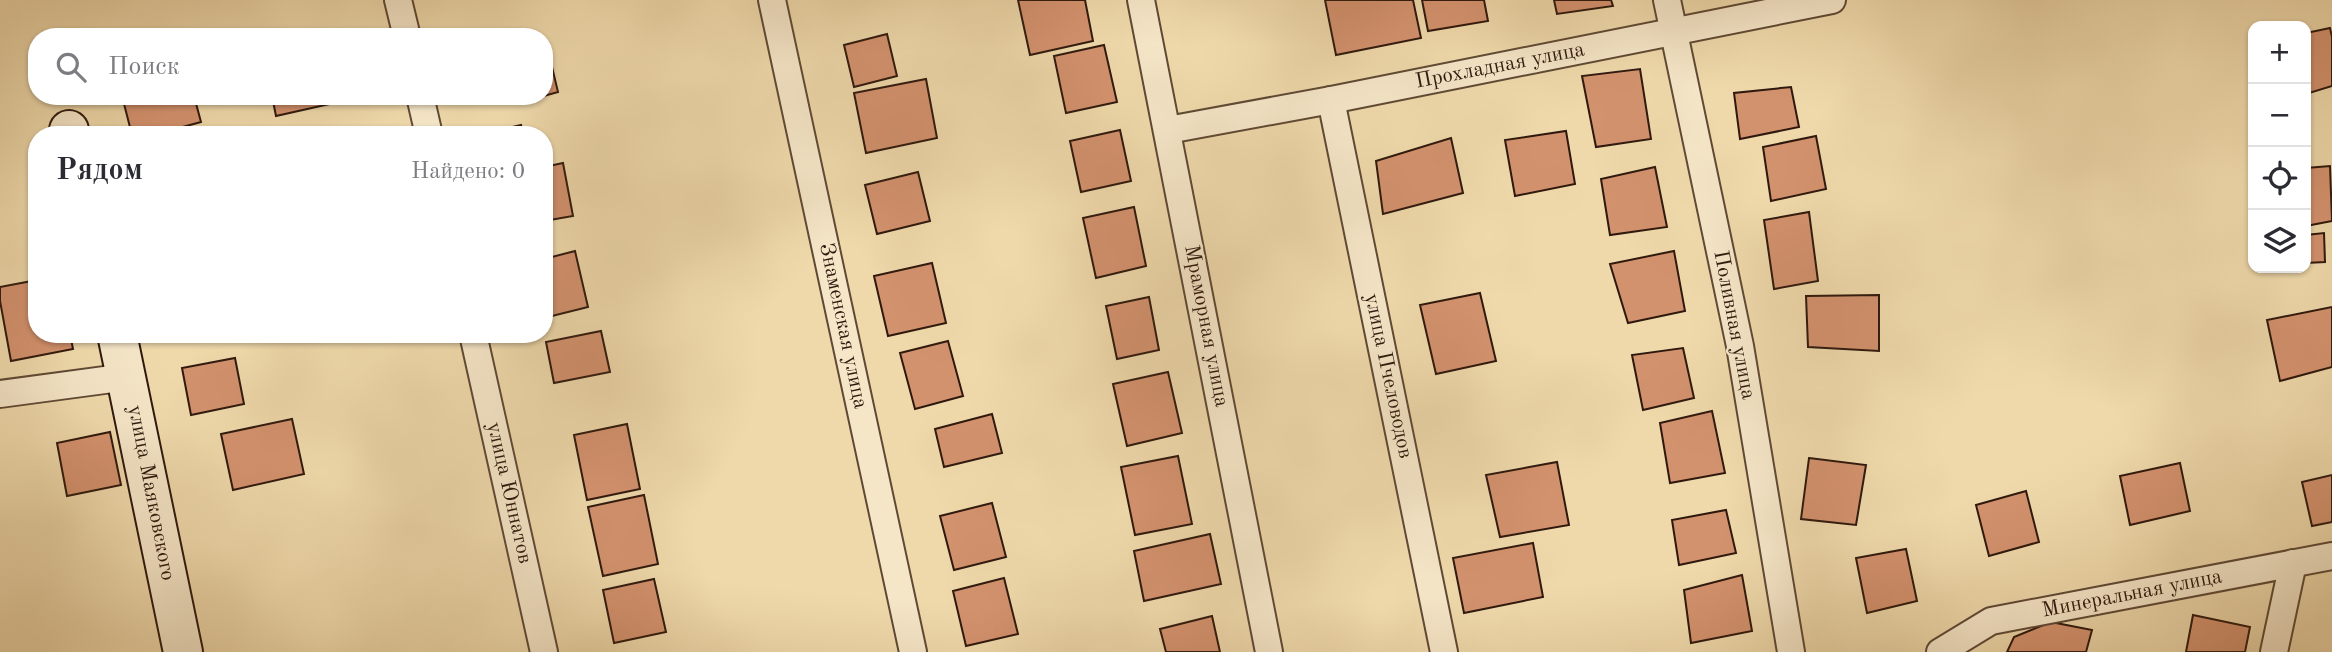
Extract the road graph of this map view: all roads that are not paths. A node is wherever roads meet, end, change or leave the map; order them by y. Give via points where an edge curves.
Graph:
1 (398, 0) edge
2 (772, 0) edge
3 (1141, 0) edge
4 (1667, 0) edge
5 (1832, 0) edge
6 (405, 28) edge
7 (1674, 31) junction
8 (1331, 100) junction
9 (422, 105) edge
10 (427, 126) edge
11 (1168, 130) junction
12 (119, 343) edge
13 (475, 343) edge
14 (127, 377) junction
15 (0, 394) edge
16 (2332, 556) edge
17 (2293, 563) junction
18 (183, 652) edge
19 (544, 652) edge
20 (913, 652) edge
21 (1269, 652) edge
22 (1444, 652) edge
23 (1791, 652) edge
24 (1940, 652) edge
25 (2274, 652) edge

1 - 6 street
2 - 20 street, Знаменская улица
3 - 11 street, Мраморная улица
4 - 7 street, Поливная улица
5 - 7 street, Прохладная улица
7 - 8 street, Прохладная улица
7 - 23 street, Поливная улица via 1740,346
8 - 11 street, Прохладная улица
8 - 22 street, улица Пчеловодов
9 - 10 street
11 - 21 street, Мраморная улица
12 - 14 street, улица Маяковского
13 - 19 street, улица Юннатов
14 - 15 street
14 - 18 street, улица Маяковского
16 - 17 street, Минеральная улица
17 - 24 street, Минеральная улица via 1991,621
17 - 25 street

